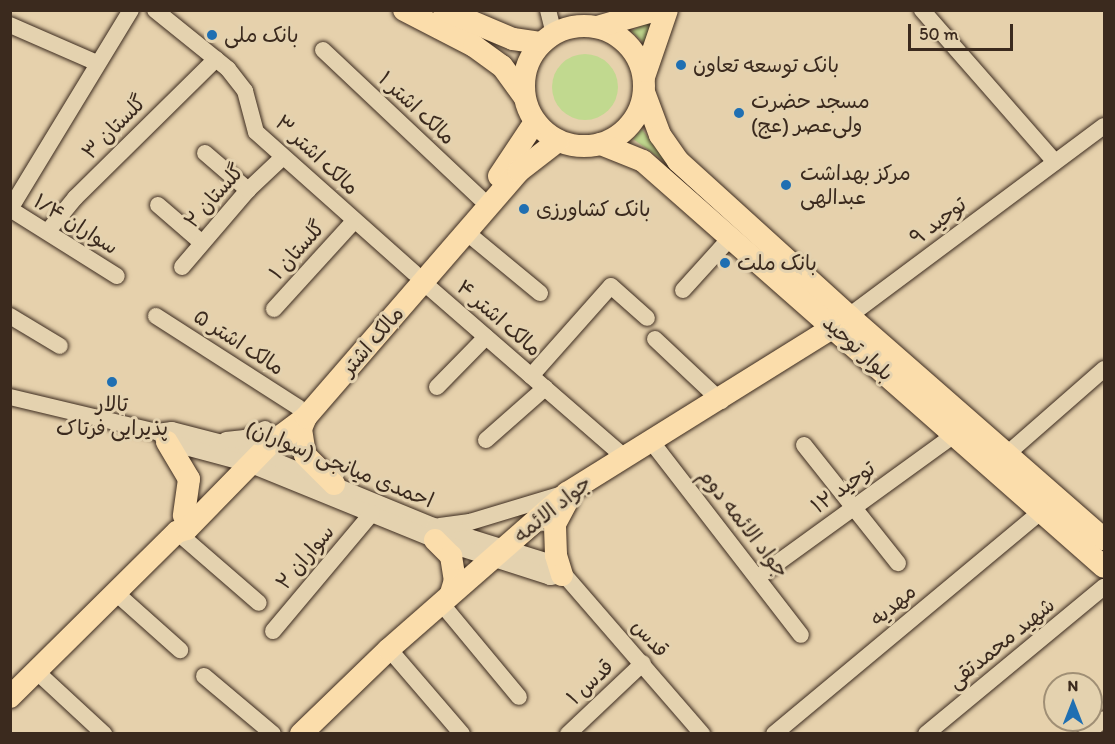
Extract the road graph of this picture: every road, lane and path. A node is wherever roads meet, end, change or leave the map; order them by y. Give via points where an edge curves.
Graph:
1 (131, 10) edge
2 (155, 10) edge
3 (404, 10) edge
4 (444, 10) edge
5 (548, 10) edge
6 (656, 10) edge
7 (667, 10) edge
8 (922, 10) edge
9 (10, 25) edge
10 (597, 27) junction
11 (548, 38) junction
12 (323, 50) dead end
13 (216, 59) junction
14 (97, 63) junction
15 (644, 84) junction
16 (524, 96) junction
17 (535, 122) junction
18 (1104, 126) edge
19 (558, 141) junction
20 (601, 144) junction
21 (205, 153) dead end
22 (282, 158) junction
23 (1055, 162) junction
24 (248, 190) junction
25 (480, 198) junction
26 (158, 205) dead end
27 (10, 209) edge
28 (354, 221) junction
29 (48, 231) junction
30 (466, 232) junction
31 (731, 237) junction
32 (202, 243) junction
33 (182, 267) dead end
34 (117, 276) dead end
35 (419, 277) junction
36 (683, 290) dead end
37 (540, 293) dead end
38 (274, 309) dead end
39 (10, 315) edge
40 (156, 316) dead end
41 (647, 318) dead end
42 (842, 321) junction
43 (486, 337) junction
44 (655, 339) dead end
45 (60, 346) dead end
46 (1104, 369) edge
47 (531, 376) junction
48 (437, 387) dead end
49 (545, 388) junction
50 (10, 397) edge
51 (721, 400) junction
52 (302, 412) junction
53 (265, 429) junction
54 (954, 435) junction
55 (162, 437) junction
56 (215, 440) junction
57 (486, 440) dead end
58 (651, 441) junction
59 (804, 445) dead end
60 (1007, 454) junction
61 (623, 456) junction
62 (248, 457) junction
63 (280, 477) junction
64 (334, 484) junction
65 (227, 487) junction
66 (573, 489) junction
67 (856, 506) junction
68 (1042, 511) junction
69 (372, 513) junction
70 (181, 524) junction
71 (434, 533) junction
72 (1104, 539) edge
73 (499, 553) junction
74 (898, 563) dead end
75 (1104, 567) edge
76 (535, 572) junction
77 (475, 574) junction
78 (562, 575) junction
79 (758, 577) junction
80 (1104, 587) edge
81 (116, 593) junction
82 (446, 598) junction
83 (259, 603) dead end
84 (273, 631) dead end
85 (801, 635) dead end
86 (389, 649) junction
87 (180, 650) dead end
88 (643, 663) junction
89 (36, 671) junction
90 (204, 676) dead end
91 (10, 697) edge
92 (519, 697) dead end
93 (1104, 718) edge
94 (313, 729) edge
95 (694, 731) edge
96 (104, 734) edge
97 (273, 734) edge
98 (462, 734) edge
99 (568, 734) edge
100 (774, 734) edge
101 (926, 734) edge
102 (1086, 734) edge

1 - 14 street
2 - 13 street, مالک اشتر ۳
3 - 16 main road via 493,60
4 - 11 main road via 513,39
5 - 11 street
6 - 10 main road
7 - 15 main road
8 - 23 street
9 - 14 street
10 - 11 main road via 568,28
10 - 15 main road via 623,40 633,51
11 - 16 main road via 527,67
12 - 25 street, مالک اشتر ۱
13 - 22 street, مالک اشتر ۳ via 245,91 256,132
13 - 29 street, گلستان ۳ via 75,198
14 - 27 street
15 - 20 main road via 635,119 626,130
15 - 42 main road, بلوار توحید via 660,135 678,161
16 - 17 main road
17 - 19 main road
17 - 25 main road, مالک اشتر via 510,164
18 - 23 street, توحید ۹
19 - 20 main road via 579,146
19 - 30 main road, مالک اشتر via 519,171
20 - 31 main road, بلوار توحید via 643,161
21 - 24 street
22 - 24 street, گلستان ۲
22 - 28 street, مالک اشتر ۳
23 - 42 street, توحید ۹
24 - 32 street, گلستان ۲
25 - 35 main road, مالک اشتر
26 - 32 street
27 - 29 street, سواران ۱/۴
28 - 35 street, مالک اشتر ۳
28 - 38 street, گلستان ۱
29 - 34 street, سواران ۱/۴
30 - 35 main road, مالک اشتر
30 - 37 street
31 - 36 street
31 - 42 main road, بلوار توحید
32 - 33 street, گلستان ۲
35 - 43 street, مالک اشتر ۴
35 - 52 main road, مالک اشتر
39 - 45 street
40 - 52 street, مالک اشتر ۵
41 - 47 street via 611,286
42 - 51 main road, جواد الائمه
42 - 54 main road, بلوار توحید
42 - 60 main road, بلوار توحید
43 - 47 street, مالک اشتر ۴
43 - 48 street
44 - 51 street
46 - 60 street
47 - 49 street, مالک اشتر ۴
49 - 57 street
49 - 61 street, مالک اشتر ۴
50 - 55 street, احمدی میانجی (سواران)
51 - 58 main road, جواد الائمه
52 - 53 main road, مالک اشتر
52 - 62 main road, مالک اشتر
52 - 64 main road via 305,455
53 - 56 street via 245,438
53 - 62 main road, مالک اشتر
54 - 67 street, توحید ۱۲
54 - 68 main road, بلوار توحید
55 - 56 street, احمدی میانجی (سواران) via 172,430
55 - 62 street, احمدی میانجی (سواران)
55 - 70 main road via 189,479
56 - 62 street, احمدی میانجی (سواران)
58 - 61 main road, جواد الائمه
58 - 79 street, جواد الائمه دوم
59 - 67 street
60 - 72 main road, بلوار توحید
61 - 66 main road, جواد الائمه
62 - 63 street, احمدی میانجی (سواران)
62 - 64 street, احمدی میانجی (سواران)
62 - 65 main road, مالک اشتر
62 - 70 main road, مالک اشتر
63 - 65 street via 251,478
63 - 69 street, احمدی میانجی (سواران)
64 - 71 street, احمدی میانجی (سواران)
65 - 70 main road, مالک اشتر via 187,529
66 - 71 street
66 - 73 main road, جواد الائمه
66 - 78 main road via 555,524 556,555
67 - 74 street
67 - 79 street, توحید ۱۲
68 - 75 main road, بلوار توحید
68 - 100 street, مهدیه
69 - 71 street, احمدی میانجی (سواران)
69 - 84 street, سواران ۲
70 - 81 main road, مالک اشتر
70 - 83 street
71 - 73 street, احمدی میانجی (سواران)
71 - 82 main road via 450,556 455,580
73 - 76 street
73 - 77 main road, جواد الائمه
73 - 78 street, قدس via 555,564
76 - 77 street
76 - 78 street via 550,577
77 - 82 main road, جواد الائمه
78 - 88 street, قدس
79 - 85 street, جواد الائمه دوم
80 - 101 street, شهید محمدتقی
81 - 87 street
81 - 89 main road, مالک اشتر
82 - 86 main road, جواد الائمه
82 - 92 street
86 - 94 main road, جواد الائمه
86 - 98 street
88 - 95 street, قدس
88 - 99 street, قدس ۱
89 - 91 main road, مالک اشتر
89 - 96 street
90 - 97 street
93 - 102 street

